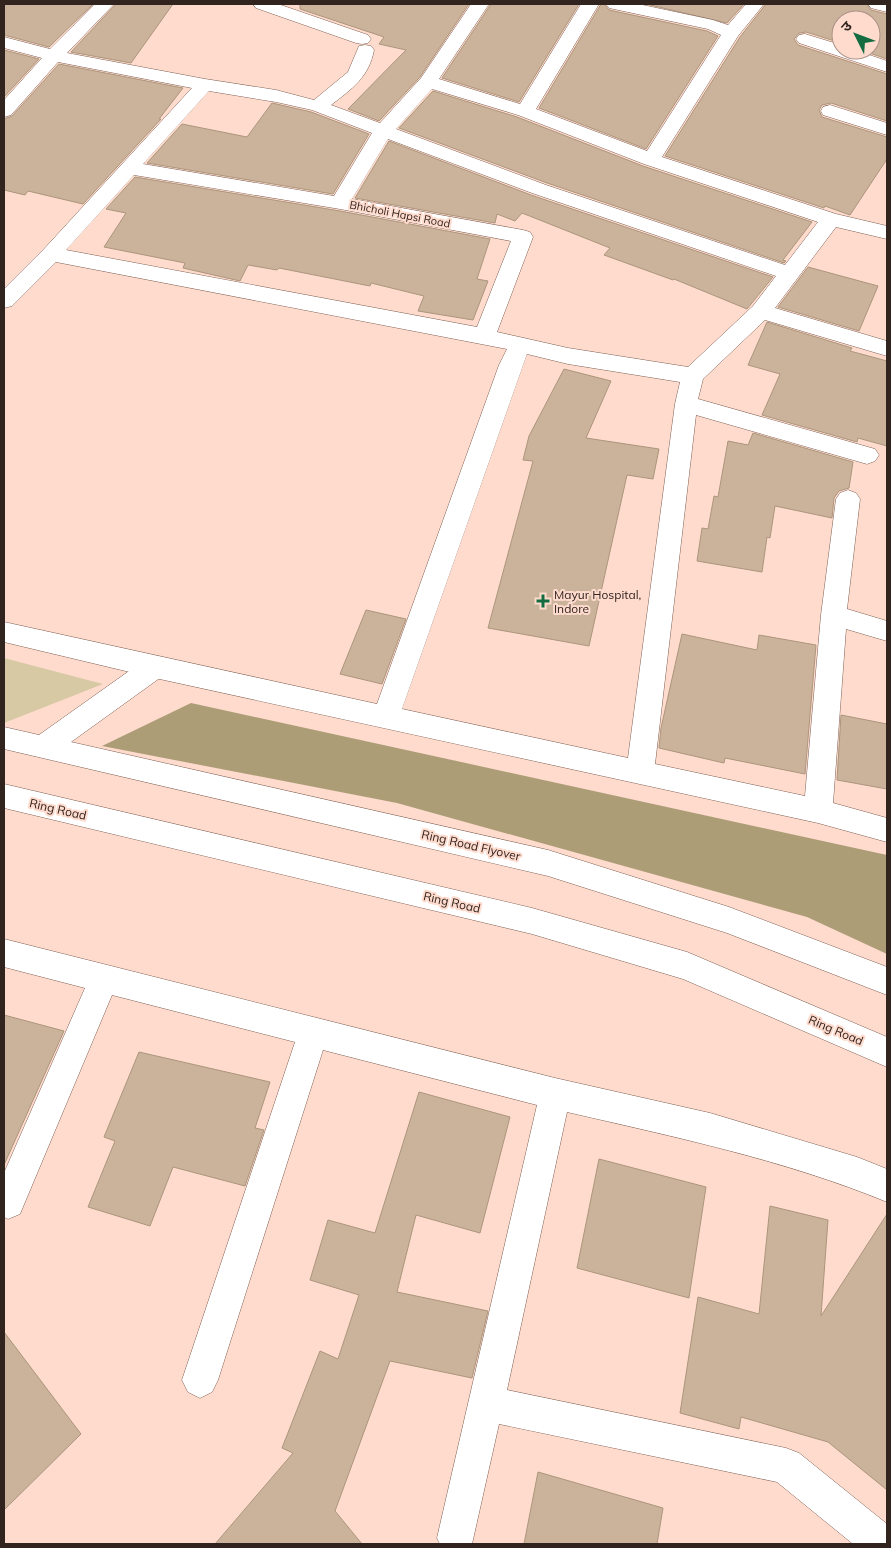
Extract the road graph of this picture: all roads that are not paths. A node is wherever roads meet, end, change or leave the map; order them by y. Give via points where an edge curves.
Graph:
1 (105, 4) edge
2 (262, 4) edge
3 (480, 4) edge
4 (590, 4) edge
5 (615, 4) edge
6 (754, 4) edge
7 (877, 4) edge
8 (887, 7) edge
9 (731, 33) junction
10 (806, 39) dead end
11 (4, 42) edge
12 (54, 56) junction
13 (887, 67) edge
14 (428, 82) junction
15 (205, 85) junction
16 (318, 106) junction
17 (4, 111) edge
18 (525, 111) junction
19 (830, 112) dead end
20 (887, 129) edge
21 (383, 131) junction
22 (651, 160) junction
23 (129, 168) junction
24 (340, 203) junction
25 (831, 219) junction
26 (887, 232) edge
27 (51, 254) junction
28 (788, 273) junction
29 (4, 301) edge
30 (761, 311) junction
31 (484, 336) junction
32 (520, 345) junction
33 (887, 349) edge
34 (693, 376) junction
35 (686, 404) junction
36 (866, 455) dead end
37 (848, 499) dead end
38 (834, 615) junction
39 (887, 631) edge
40 (4, 632) edge
41 (155, 667) junction
42 (386, 716) junction
43 (4, 738) edge
44 (44, 746) junction
45 (640, 772) junction
46 (4, 796) edge
47 (818, 812) junction
48 (887, 830) edge
49 (4, 953) edge
50 (104, 978) junction
51 (887, 981) edge
52 (314, 1031) junction
53 (887, 1052) edge
54 (555, 1094) junction
55 (887, 1186) edge
56 (8, 1202) dead end
57 (200, 1380) dead end
58 (486, 1403) junction
59 (456, 1538) dead end
60 (882, 1544) edge

1 - 12 street
2 - 16 street via 363,45 364,62 357,76
3 - 14 street, Bhicholi Hapsi Road
4 - 18 street
5 - 9 street via 713,25
6 - 9 street
7 - 8 street
9 - 22 street
10 - 13 street
11 - 12 street
12 - 15 street
12 - 17 street
14 - 18 street
14 - 21 street, Bhicholi Hapsi Road
15 - 16 street
15 - 23 street
16 - 21 street
18 - 22 street
19 - 20 street
21 - 24 street, Bhicholi Hapsi Road
21 - 28 street via 548,192
22 - 25 street
23 - 24 street
23 - 27 street
24 - 31 street, Bhicholi Hapsi Road via 523,237
25 - 26 street
25 - 28 street
27 - 29 street
27 - 31 street
28 - 30 street
30 - 33 street
30 - 34 street
31 - 32 street
32 - 34 street
32 - 42 street via 510,365
34 - 35 street
35 - 36 street
35 - 45 street
37 - 38 street
38 - 39 street
38 - 47 street
40 - 41 street
41 - 42 street
41 - 44 street
42 - 45 street
43 - 44 street
44 - 51 street, Ring Road Flyover via 548,863 729,920
45 - 47 street
46 - 53 street, Ring Road via 532,921 687,966
47 - 48 street
49 - 50 street
50 - 52 street
50 - 56 street
52 - 54 street
52 - 57 street
54 - 55 street via 710,1129 857,1173
54 - 58 street
58 - 59 street
58 - 60 street via 786,1466

